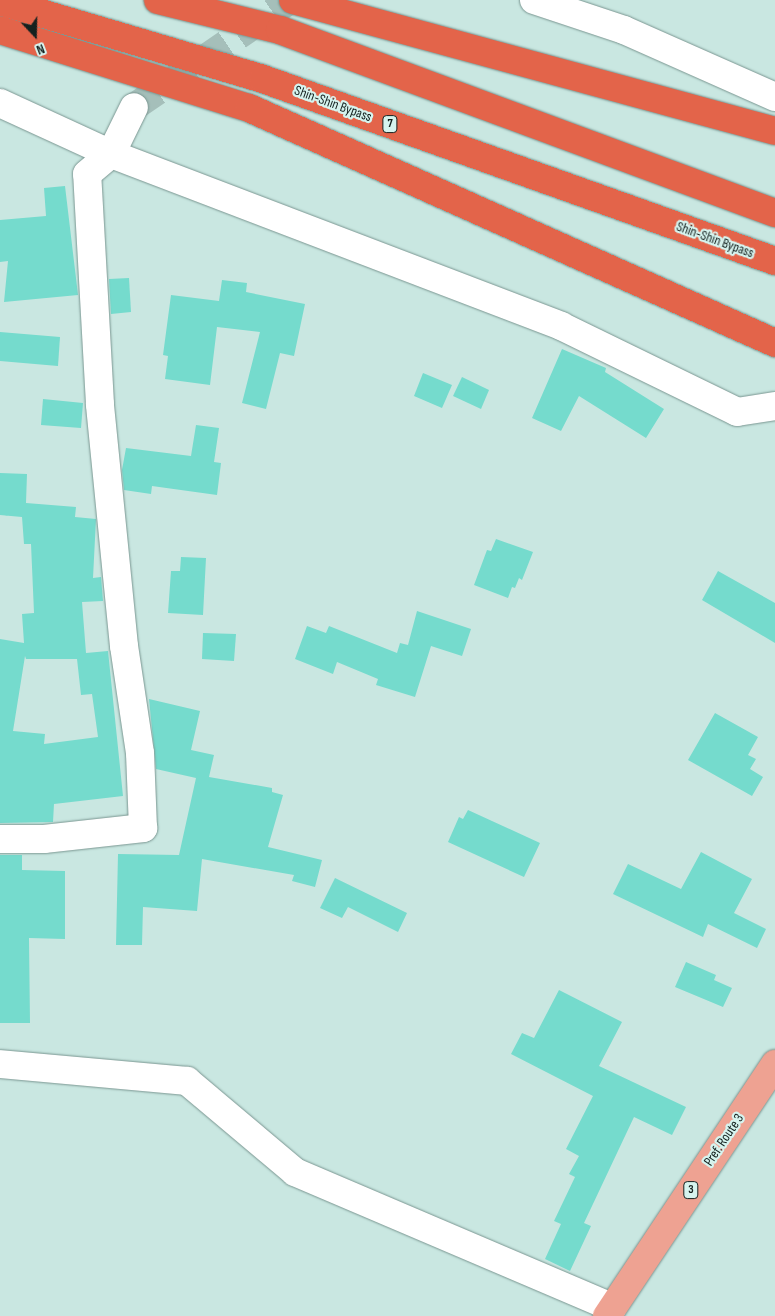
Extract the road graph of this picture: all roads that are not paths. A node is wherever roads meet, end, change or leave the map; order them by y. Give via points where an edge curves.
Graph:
1 (158, 0) edge
2 (293, 0) edge
3 (534, 0) edge
4 (0, 1) edge
5 (0, 30) edge
6 (775, 97) edge
7 (0, 103) edge
8 (134, 107) tunnel mouth
9 (775, 131) edge
10 (111, 154) junction
11 (775, 213) edge
12 (775, 261) edge
13 (775, 343) edge
14 (775, 406) edge
15 (0, 839) edge
16 (0, 1064) edge
17 (775, 1064) edge
18 (609, 1311) edge

1 - 11 highway via 280,30
2 - 9 highway
3 - 6 street via 624,30
4 - 12 highway, Shin-Shin Bypass / 7 via 263,79
5 - 13 highway via 248,108 492,214
7 - 10 street
8 - 10 street
10 - 14 street via 561,326 737,412
10 - 15 street via 87,174 100,404 124,646 140,753 143,828 44,839
16 - 18 street via 186,1080 295,1172
17 - 18 main road, Pref. Route 3 / 3

